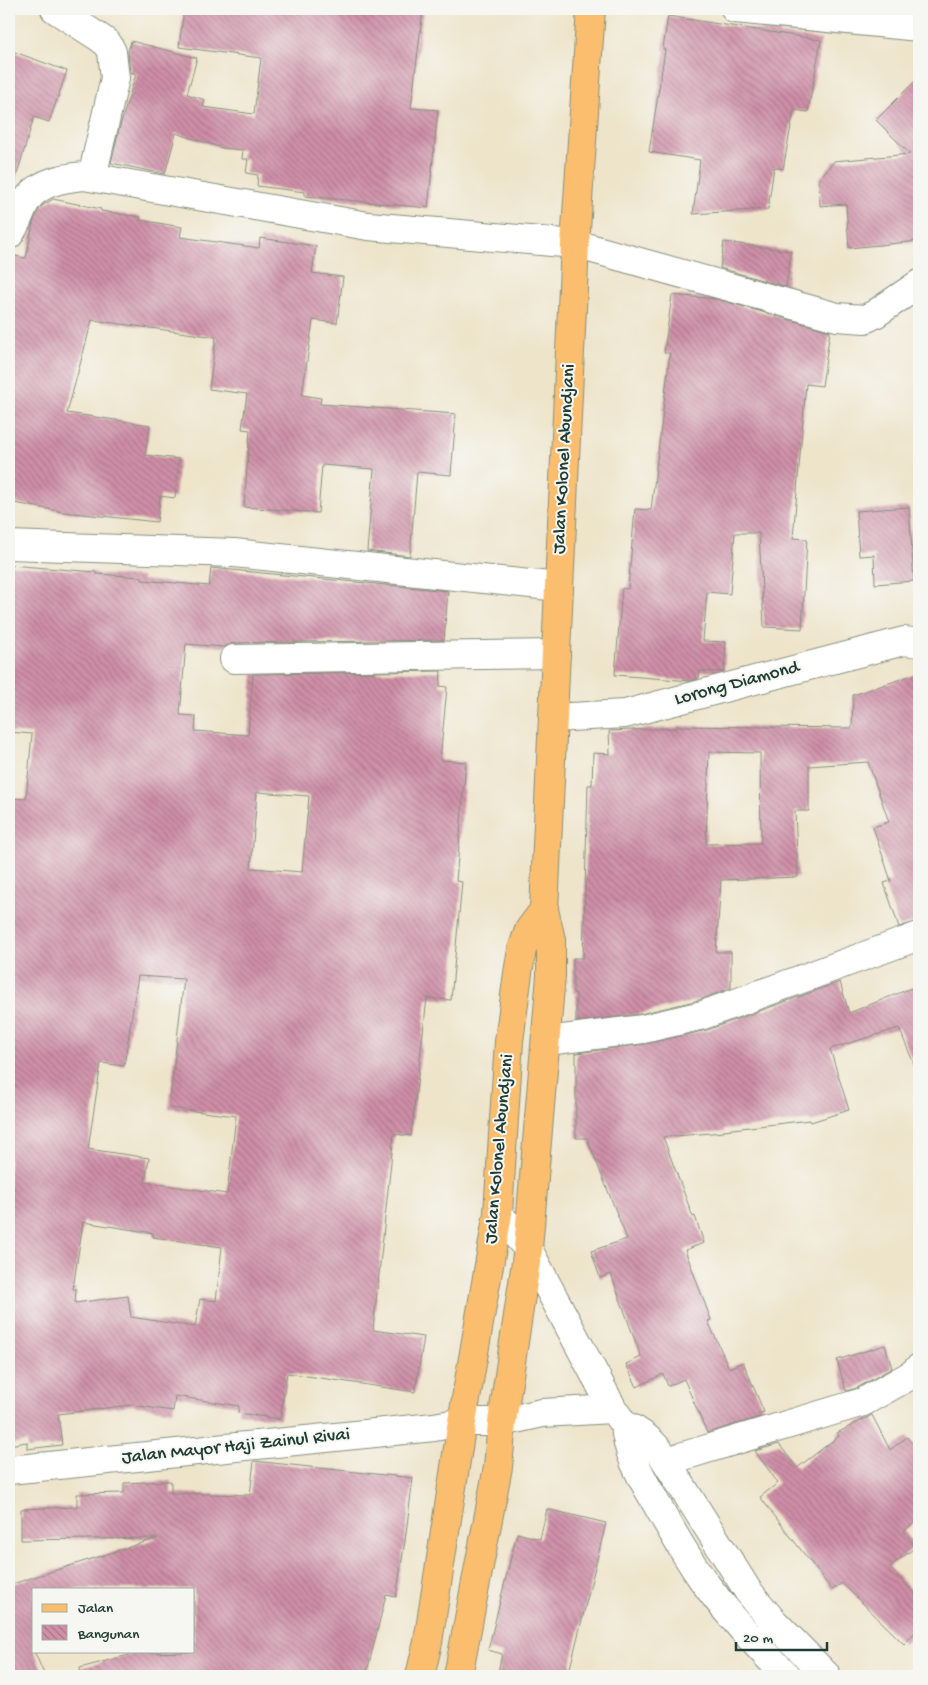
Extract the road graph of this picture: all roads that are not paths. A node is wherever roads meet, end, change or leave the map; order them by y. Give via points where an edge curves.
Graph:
1 (55, 9) edge
2 (591, 9) edge
3 (735, 9) edge
4 (919, 27) edge
5 (92, 177) junction
6 (9, 235) edge
7 (575, 244) junction
8 (919, 284) edge
9 (9, 545) edge
10 (560, 587) junction
11 (919, 643) edge
12 (556, 654) junction
13 (234, 659) dead end
14 (553, 718) junction
15 (544, 910) junction
16 (919, 936) edge
17 (547, 1041) junction
18 (498, 1213) junction
19 (528, 1249) junction
20 (919, 1368) edge
21 (619, 1417) junction
22 (462, 1422) junction
23 (502, 1422) junction
24 (668, 1461) junction
25 (9, 1470) edge
26 (420, 1676) edge
27 (458, 1676) edge
28 (787, 1676) edge
29 (827, 1676) edge

1 - 5 street via 108,44 112,52 115,78
2 - 7 main road, Jalan Kolonel Abundjani
3 - 4 street
5 - 6 street via 62,179 35,192 27,200
5 - 7 street via 368,226
7 - 8 street via 837,317 865,319
7 - 10 main road, Jalan Kolonel Abundjani
9 - 10 street via 234,553
10 - 12 main road, Jalan Kolonel Abundjani
11 - 14 street, Lorong Diamond via 904,640 625,714
12 - 13 street
12 - 14 main road, Jalan Kolonel Abundjani
14 - 15 main road, Jalan Kolonel Abundjani
15 - 17 main road, Jalan Kolonel Abundjani via 551,940
15 - 18 main road, Jalan Kolonel Abundjani via 529,930 518,972 509,1041
16 - 17 street via 703,1015 643,1029
17 - 19 main road, Jalan Kolonel Abundjani
18 - 19 street
18 - 22 main road, Jalan Kolonel Abundjani
19 - 21 street
19 - 23 main road, Jalan Kolonel Abundjani
20 - 24 street via 863,1402
21 - 23 street, Jalan Mayor Haji Zainul Rivai via 542,1413
21 - 24 street via 649,1438
21 - 28 street via 633,1463 692,1564 748,1636
22 - 23 street, Jalan Mayor Haji Zainul Rivai
22 - 25 street, Jalan Mayor Haji Zainul Rivai
22 - 26 main road, Jalan Kolonel Abundjani
23 - 27 main road, Jalan Kolonel Abundjani via 495,1486
24 - 29 street via 748,1591

